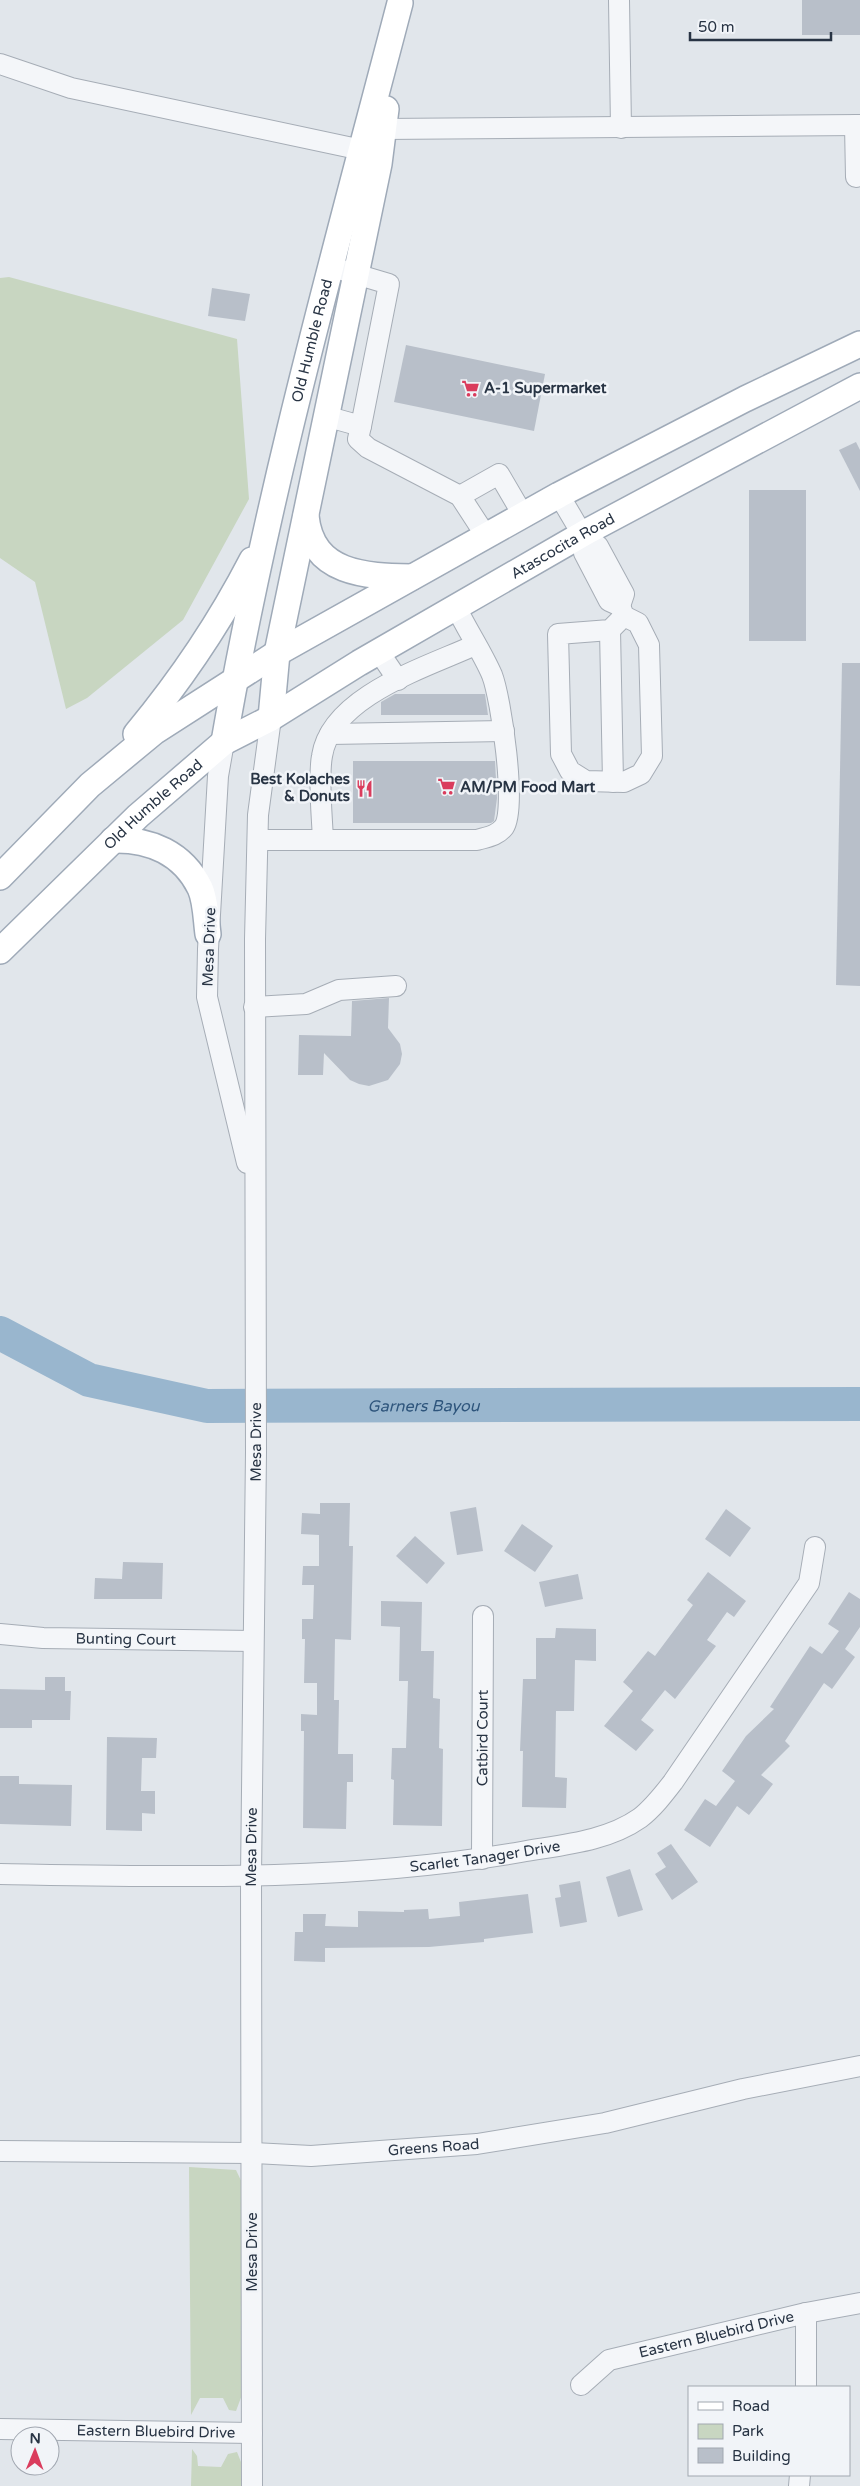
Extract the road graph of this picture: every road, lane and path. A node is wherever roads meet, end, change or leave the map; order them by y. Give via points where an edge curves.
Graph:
1 (620, 0) edge
2 (400, 1) edge
3 (0, 64) edge
4 (858, 125) edge
5 (621, 128) junction
6 (383, 129) junction
7 (362, 150) junction
8 (856, 177) dead end
9 (332, 267) junction
10 (355, 273) junction
11 (860, 344) edge
12 (860, 386) edge
13 (325, 416) junction
14 (361, 426) junction
15 (559, 495) junction
16 (460, 496) junction
17 (306, 511) junction
18 (523, 515) junction
19 (268, 529) junction
20 (582, 534) junction
21 (486, 536) junction
22 (412, 577) junction
23 (456, 607) junction
24 (618, 617) junction
25 (475, 645) junction
26 (379, 652) junction
27 (278, 653) junction
28 (398, 680) junction
29 (234, 681) junction
30 (271, 718) junction
31 (504, 731) junction
32 (330, 734) junction
33 (224, 742) junction
34 (99, 779) junction
35 (613, 782) junction
36 (113, 840) junction
37 (258, 840) junction
38 (322, 840) junction
39 (0, 877) edge
40 (208, 934) junction
41 (0, 951) edge
42 (396, 986) dead end
43 (254, 1007) junction
44 (257, 1209) junction
45 (815, 1547) dead end
46 (482, 1616) dead end
47 (0, 1634) edge
48 (253, 1641) junction
49 (482, 1859) junction
50 (0, 1874) edge
51 (251, 1876) junction
52 (860, 2066) edge
53 (0, 2151) edge
54 (252, 2153) junction
55 (860, 2303) edge
56 (806, 2313) junction
57 (581, 2385) dead end
58 (806, 2386) edge
59 (0, 2429) edge
60 (252, 2432) junction
61 (252, 2486) edge

1 - 5 street
2 - 6 main road, Old Humble Road
2 - 7 main road, Old Humble Road
3 - 7 street via 71,88
4 - 5 street
4 - 8 street
5 - 6 street
6 - 10 main road, Old Humble Road via 379,164
7 - 9 main road, Old Humble Road
9 - 10 street
9 - 19 main road, Old Humble Road
10 - 13 main road, Old Humble Road
10 - 14 street via 389,284
11 - 15 main road
12 - 20 main road, Atascocita Road
13 - 14 street
13 - 17 main road, Old Humble Road
14 - 16 street via 358,439 368,448
15 - 18 main road
15 - 20 street
16 - 18 street via 500,474
16 - 21 street
17 - 22 main road via 312,539 330,562 342,569 375,576
17 - 27 main road, Old Humble Road
18 - 21 main road
19 - 29 main road, Old Humble Road
19 - 34 main road via 230,602 164,700
20 - 23 main road, Atascocita Road
20 - 24 street via 584,553
21 - 22 main road
22 - 27 main road
23 - 25 street
23 - 26 main road, Atascocita Road
24 - 35 street
24 - 35 street via 638,623 649,645 652,756 641,774 624,782
24 - 35 street via 558,634 561,754 570,771 586,781
25 - 28 street
25 - 31 street via 492,676
26 - 28 street
26 - 30 main road, Atascocita Road
27 - 29 main road
27 - 30 main road, Old Humble Road
28 - 32 street via 372,692 334,724
29 - 33 main road, Mesa Drive
29 - 34 main road via 154,732
30 - 33 main road, Old Humble Road
30 - 37 street, Mesa Drive via 258,815
31 - 32 street
31 - 38 street via 508,808 505,826 495,835 477,840
32 - 38 street via 322,756
33 - 36 main road, Old Humble Road
33 - 40 street, Mesa Drive via 218,776
34 - 39 main road
36 - 40 main road via 134,839 154,844 172,854 200,889
36 - 41 main road, Old Humble Road
37 - 38 street
37 - 43 street, Mesa Drive
40 - 44 street, Mesa Drive via 207,997
42 - 43 street via 339,990 306,1004
43 - 44 street, Mesa Drive
44 - 48 street, Mesa Drive
45 - 49 street, Scarlet Tanager Drive via 809,1583 657,1803 639,1819 607,1834
46 - 49 street, Catbird Court
47 - 48 street, Bunting Court via 43,1638
48 - 51 street, Mesa Drive
49 - 51 street, Scarlet Tanager Drive via 338,1874
50 - 51 street, Scarlet Tanager Drive
51 - 54 street, Mesa Drive
52 - 54 street, Greens Road via 743,2089 605,2123 477,2144 311,2156
53 - 54 street, Greens Road
54 - 60 street, Mesa Drive
55 - 56 street, Eastern Bluebird Drive
56 - 57 street, Eastern Bluebird Drive via 609,2360
56 - 58 street
59 - 60 street, Eastern Bluebird Drive
60 - 61 street, Mesa Drive

